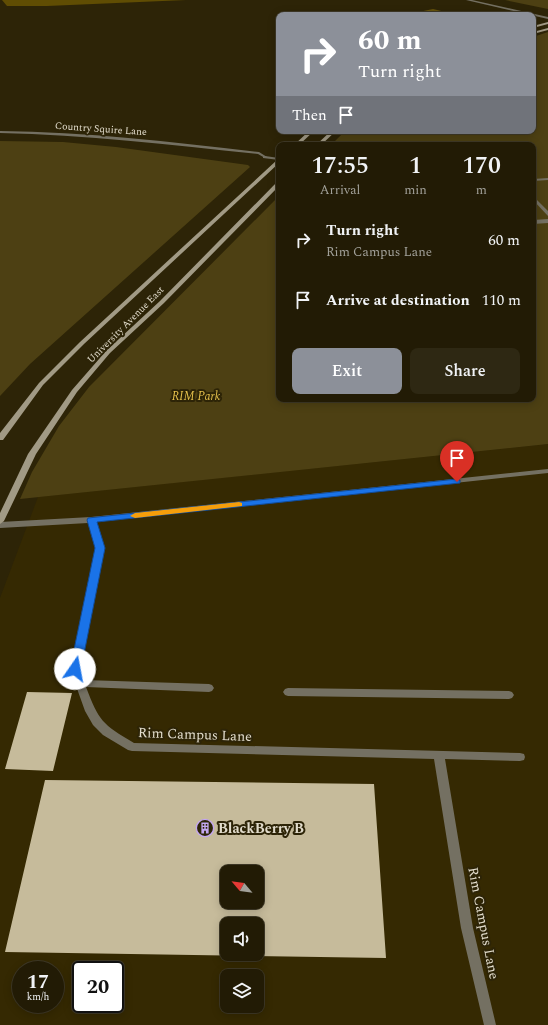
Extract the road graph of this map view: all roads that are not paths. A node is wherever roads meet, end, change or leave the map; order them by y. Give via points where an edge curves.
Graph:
1 (468, 0) edge
2 (486, 0) edge
3 (521, 12) edge
4 (548, 13) edge
5 (536, 15) edge
6 (548, 18) edge
7 (548, 23) edge
8 (536, 26) edge
9 (548, 29) edge
10 (536, 32) edge
11 (0, 132) edge
12 (309, 134) edge
13 (331, 134) edge
14 (299, 142) edge
15 (321, 142) edge
16 (276, 159) edge
17 (276, 163) edge
18 (548, 179) edge
19 (536, 180) edge
20 (276, 186) edge
21 (536, 201) edge
22 (548, 214) edge
23 (548, 221) edge
24 (536, 222) edge
25 (0, 438) edge
26 (548, 471) edge
27 (91, 520) junction
28 (0, 521) edge
29 (0, 525) edge
30 (80, 683) junction
31 (209, 688) dead end
32 (288, 692) dead end
33 (509, 695) dead end
34 (439, 755) junction
35 (520, 757) dead end
36 (490, 1025) edge

1 - 3 street
2 - 4 street
5 - 6 street
7 - 8 main road
9 - 10 main road
11 - 16 street, Country Squire Lane via 54,133 142,140
12 - 14 main road
13 - 15 main road
17 - 25 main road, University Avenue East via 82,343 41,384
18 - 19 street
20 - 28 main road, University Avenue East via 162,302 108,352 74,391 32,454
21 - 22 street
23 - 24 street
26 - 27 street
27 - 29 street
27 - 30 street, Rim Campus Lane via 100,548 75,669
30 - 31 street
30 - 34 street, Rim Campus Lane via 90,711 97,722 107,732 132,747
32 - 33 street
34 - 35 street, Rim Campus Lane
34 - 36 street, Rim Campus Lane via 467,928

